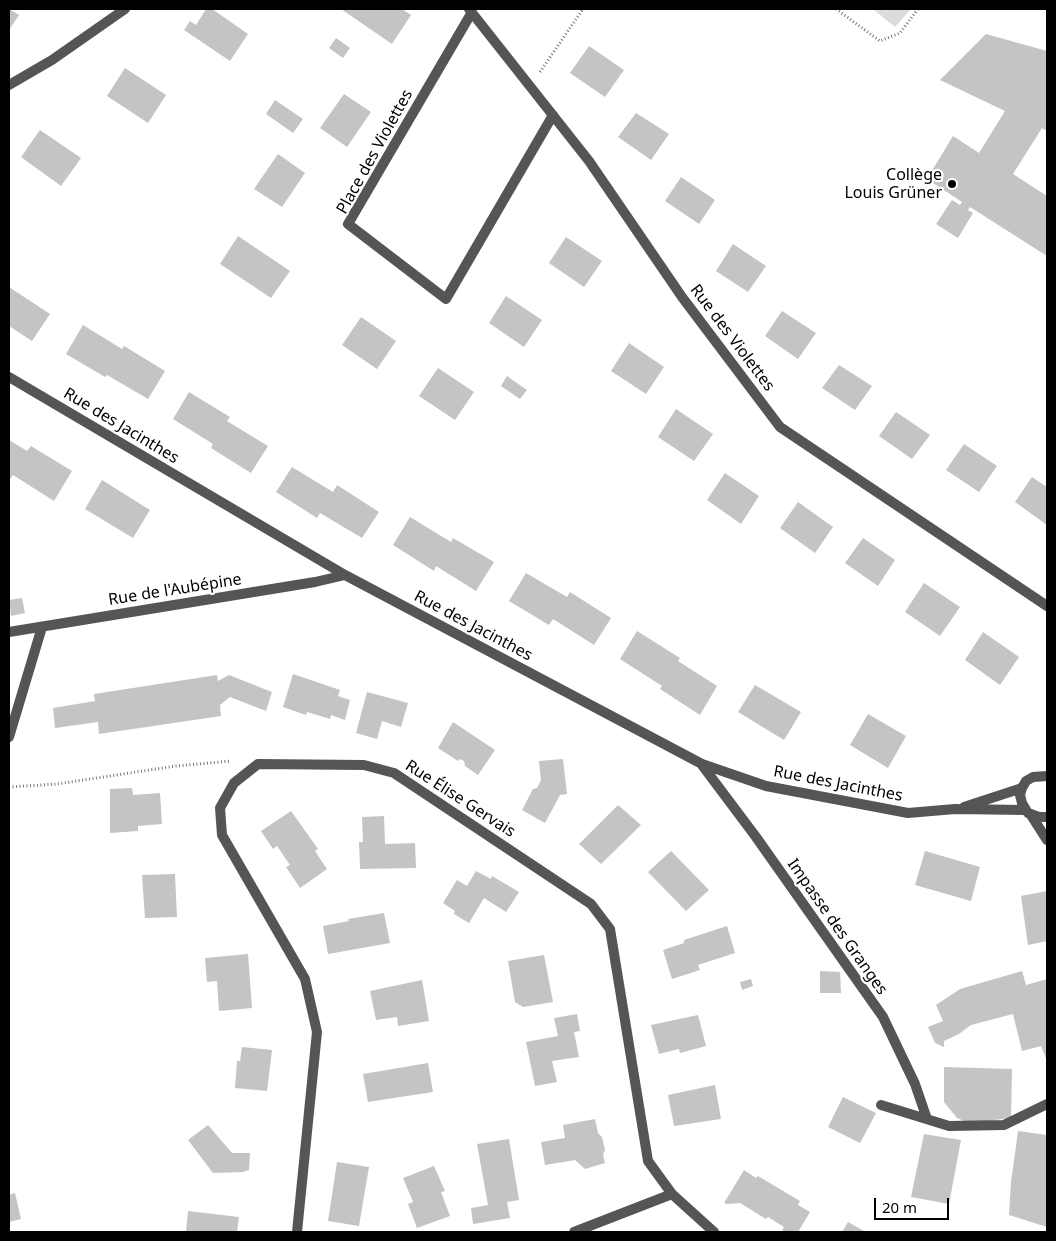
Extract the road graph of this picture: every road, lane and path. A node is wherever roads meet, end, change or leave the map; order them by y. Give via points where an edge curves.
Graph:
1 (125, 9) edge
2 (583, 9) edge
3 (836, 9) edge
4 (918, 9) edge
5 (470, 11) edge
6 (9, 86) edge
7 (530, 86) junction
8 (553, 115) junction
9 (9, 377) edge
10 (345, 575) junction
11 (1047, 606) edge
12 (42, 626) junction
13 (9, 632) edge
14 (9, 737) edge
15 (258, 764) junction
16 (702, 764) junction
17 (1045, 773) edge
18 (9, 787) edge
19 (1022, 788) junction
20 (955, 810) junction
21 (1028, 812) junction
22 (1047, 817) edge
23 (1047, 840) edge
24 (1047, 1104) edge
25 (881, 1105) dead end
26 (927, 1119) junction
27 (672, 1194) junction
28 (297, 1232) edge
29 (574, 1232) edge
30 (714, 1232) edge

1 - 6 street
2 - 7 path
3 - 4 path via 880,41 900,33
5 - 7 street, Rue des Violettes
5 - 8 street, Place des Violettes via 348,224 446,299
7 - 8 street, Rue des Violettes
8 - 11 street, Rue des Violettes via 589,161 682,297 780,427
9 - 10 street, Rue des Jacinthes
10 - 12 street, Rue de l'Aubépine
10 - 16 street, Rue des Jacinthes
12 - 13 street, Rue de l'Aubépine
12 - 14 street
15 - 18 path via 232,761 176,766 57,784
15 - 27 street, Rue Élise Gervais via 364,765 394,773 591,904 610,929 648,1161
15 - 28 street via 234,783 220,808 222,835 305,979 317,1032
16 - 20 street, Rue des Jacinthes via 766,786 908,813
16 - 26 street, Impasse des Granges via 883,1017 915,1084
17 - 19 street, Rue des Jacinthes via 1026,781
19 - 20 street, Rue des Jacinthes
19 - 21 street via 1020,797
20 - 21 street, Rue des Jacinthes
21 - 22 street, Rue des Jacinthes via 1039,818
21 - 23 street
24 - 26 street via 1004,1125 949,1126
25 - 26 street
27 - 29 street
27 - 30 street, Rue Élise Gervais

